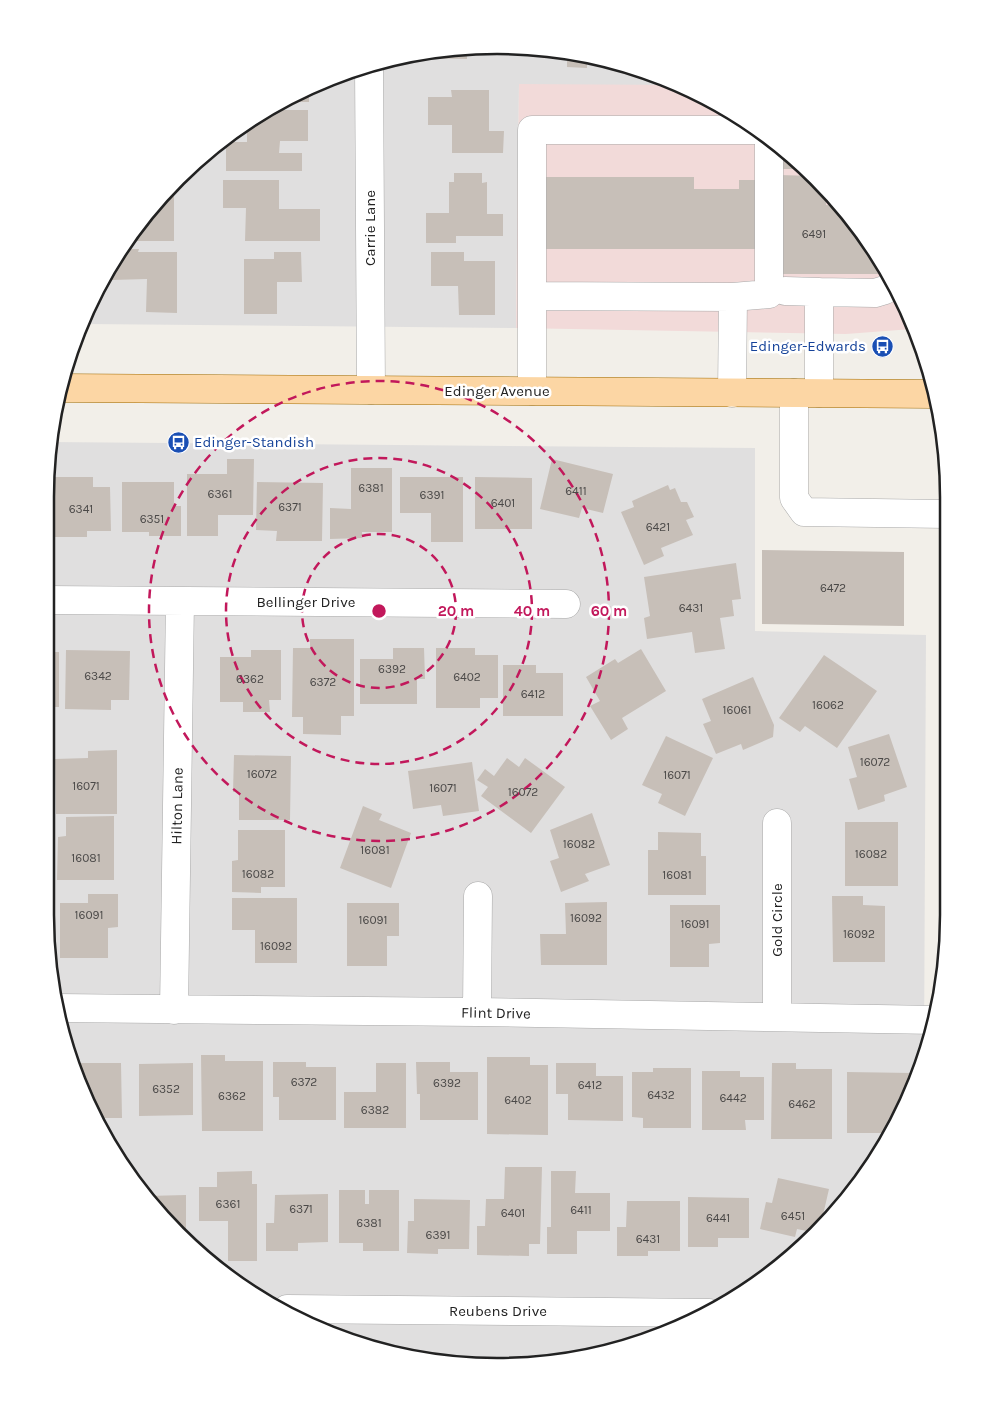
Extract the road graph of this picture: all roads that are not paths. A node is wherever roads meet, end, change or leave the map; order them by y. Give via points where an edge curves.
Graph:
1 (369, 73) edge
2 (746, 130) edge
3 (769, 147) edge
4 (888, 288) edge
5 (786, 291) dead end
6 (819, 292) junction
7 (532, 296) junction
8 (733, 297) junction
9 (68, 388) edge
10 (371, 390) junction
11 (532, 391) junction
12 (732, 393) junction
13 (807, 393) junction
14 (928, 394) edge
15 (940, 514) edge
16 (54, 600) edge
17 (180, 602) junction
18 (566, 604) dead end
19 (776, 823) dead end
20 (478, 896) dead end
21 (64, 1008) edge
22 (174, 1010) junction
23 (477, 1012) junction
24 (777, 1017) junction
25 (927, 1020) edge
26 (296, 1310) edge
27 (693, 1313) edge

1 - 10 street, Carrie Lane
2 - 7 street via 532,130
3 - 8 street via 769,294
4 - 6 street via 875,293
5 - 6 street
6 - 13 street
7 - 8 street
7 - 11 street
8 - 12 street
9 - 10 main road, Edinger Avenue
10 - 11 main road, Edinger Avenue
11 - 12 main road, Edinger Avenue
12 - 13 main road, Edinger Avenue
13 - 14 main road, Edinger Avenue
13 - 15 street via 794,498 804,512
16 - 17 street, Bellinger Drive
17 - 18 street, Bellinger Drive
17 - 22 street, Hilton Lane
19 - 24 street, Gold Circle
20 - 23 street
21 - 22 street, Flint Drive
22 - 23 street, Flint Drive
23 - 24 street, Flint Drive
24 - 25 street, Flint Drive
26 - 27 street, Reubens Drive

